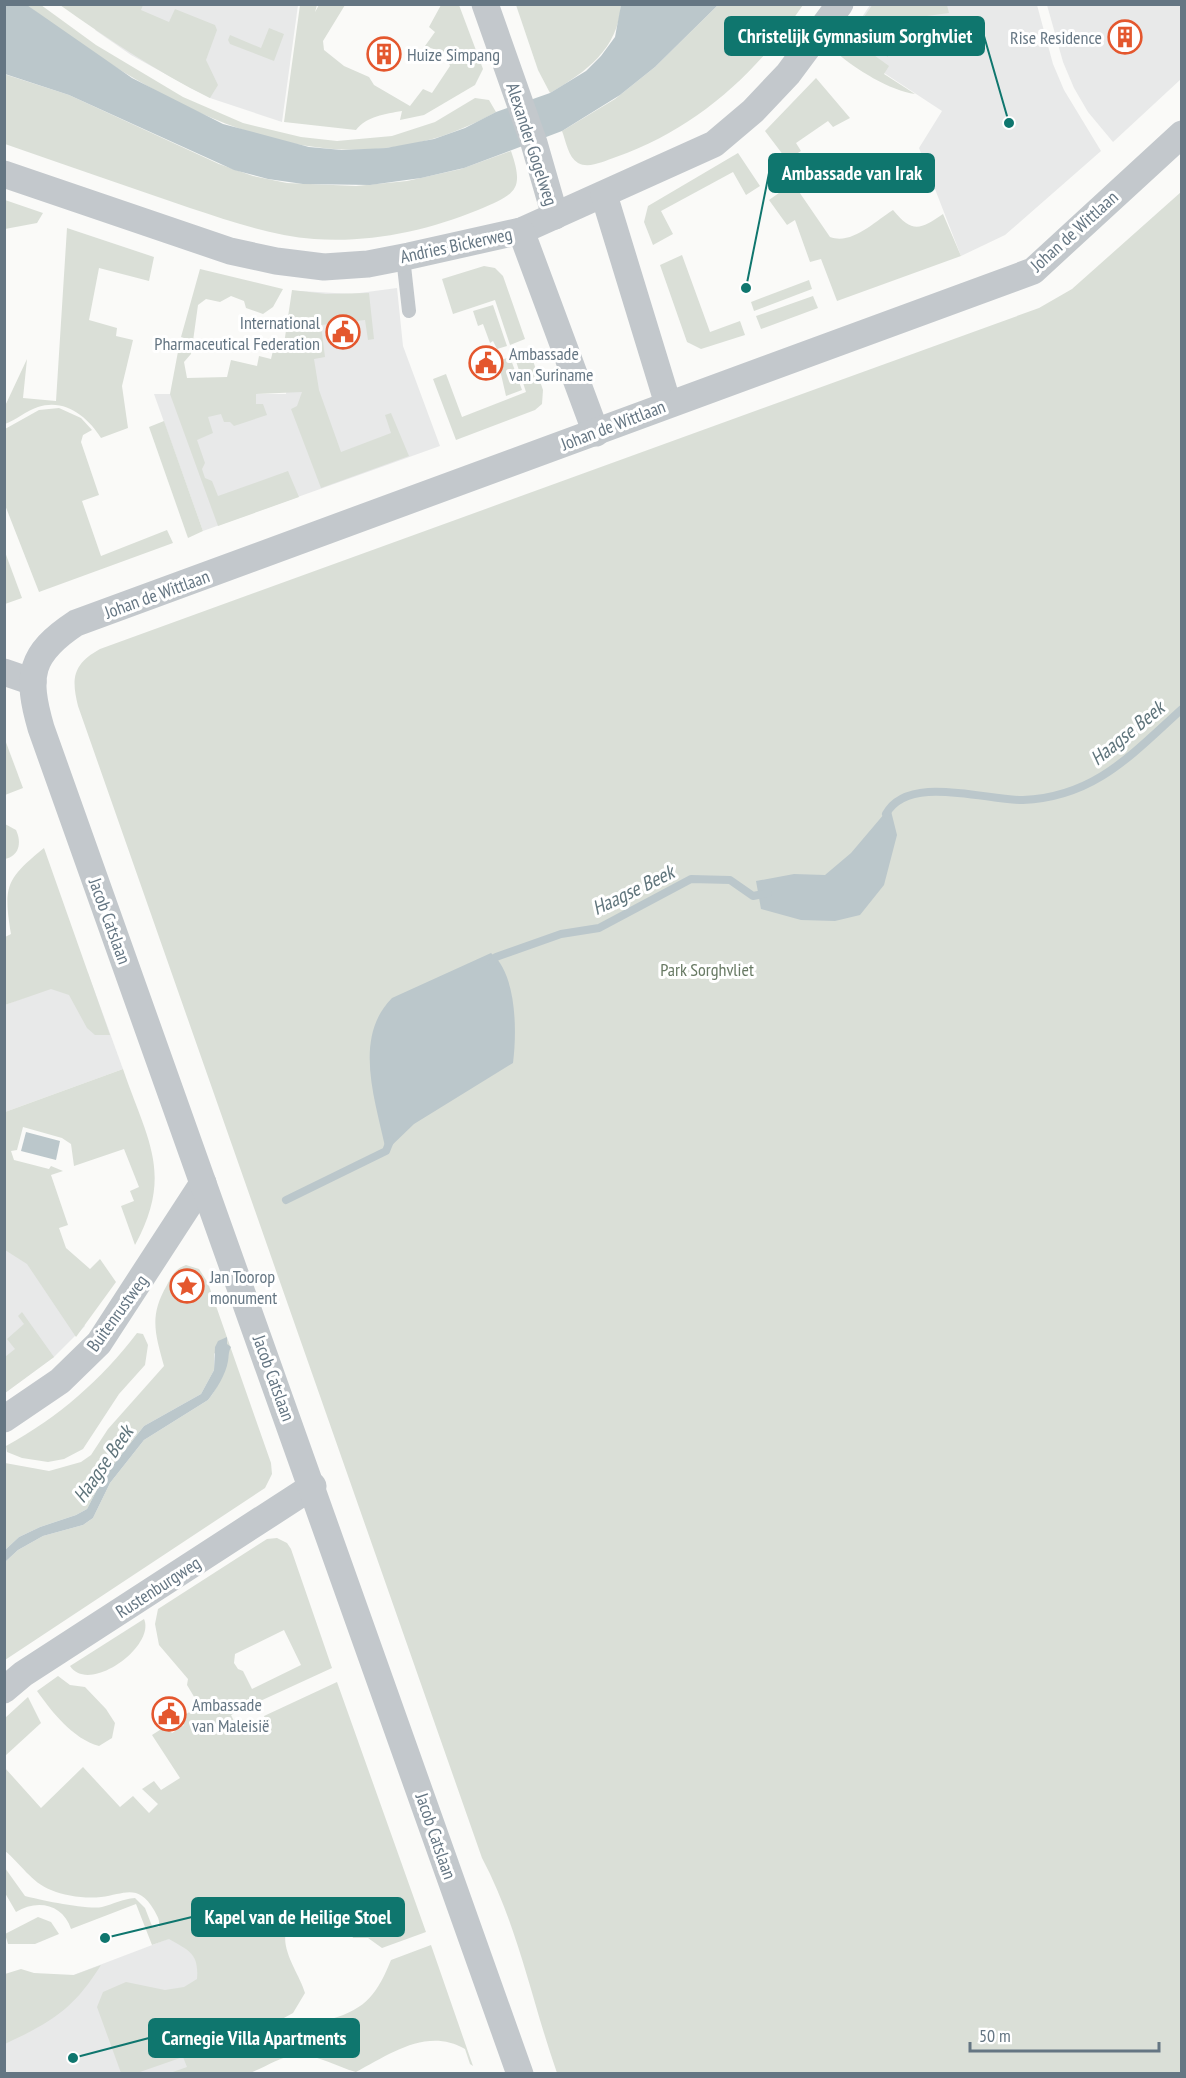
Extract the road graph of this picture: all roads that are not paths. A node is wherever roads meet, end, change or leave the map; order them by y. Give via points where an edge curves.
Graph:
1 (485, 4) edge
2 (840, 4) edge
3 (1182, 134) edge
4 (4, 174) edge
5 (604, 195) junction
6 (555, 216) junction
7 (521, 231) junction
8 (403, 257) junction
9 (409, 311) dead end
10 (668, 404) junction
11 (596, 433) junction
12 (4, 672) edge
13 (33, 682) junction
14 (203, 1183) junction
15 (4, 1419) edge
16 (313, 1486) junction
17 (4, 1690) edge
18 (520, 2073) edge

1 - 6 street, Alexander Gogelweg
2 - 5 street, Andries Bickerweg via 788,74 714,144
3 - 10 street, Johan de Wittlaan via 1033,271
4 - 8 street, Andries Bickerweg via 230,251 324,267
5 - 6 street, Andries Bickerweg
5 - 10 street
6 - 7 street, Andries Bickerweg
7 - 8 street, Andries Bickerweg
7 - 11 street
8 - 9 lane
10 - 11 street, Johan de Wittlaan
11 - 13 street, Johan de Wittlaan via 76,623 50,640
12 - 13 street
13 - 14 street, Jacob Catslaan via 32,695 41,728
14 - 15 street, Buitenrustweg via 99,1342 60,1381
14 - 16 street, Jacob Catslaan
16 - 17 street, Rustenburgweg
16 - 18 street, Jacob Catslaan

